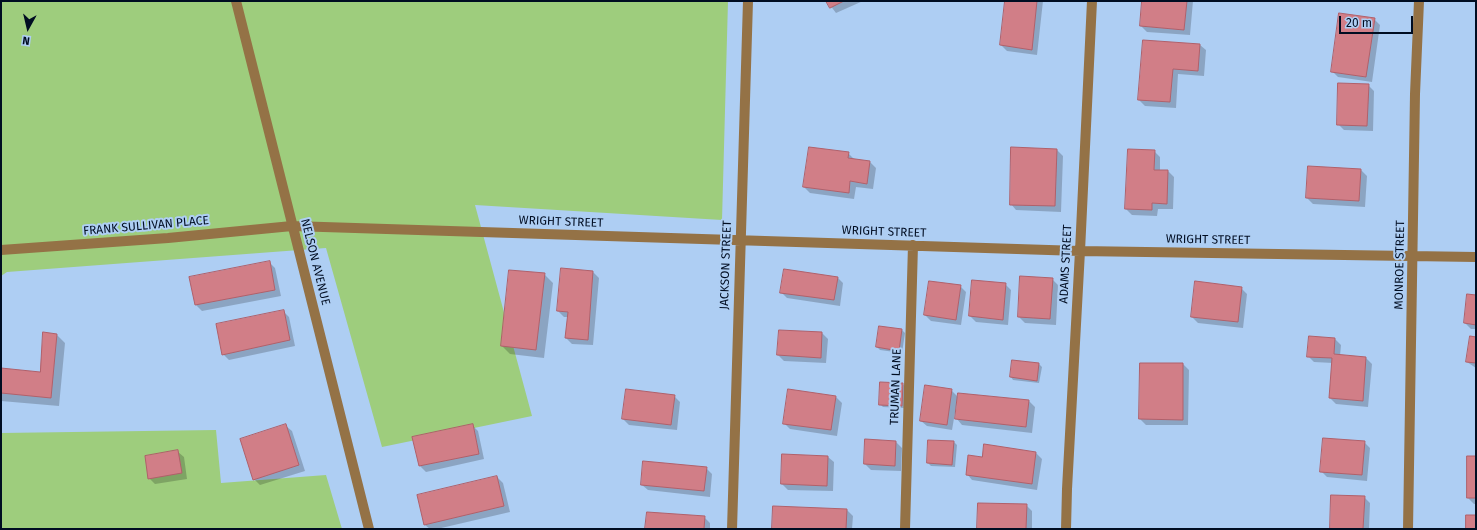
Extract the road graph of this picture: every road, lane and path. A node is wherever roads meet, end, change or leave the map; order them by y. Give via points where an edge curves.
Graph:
1 (236, 1) edge
2 (748, 1) edge
3 (1092, 1) edge
4 (1419, 1) edge
5 (292, 226) junction
6 (739, 241) junction
7 (913, 246) junction
8 (1, 250) edge
9 (1080, 251) junction
10 (1413, 256) junction
11 (1476, 257) edge
12 (369, 529) edge
13 (732, 529) edge
14 (906, 529) edge
15 (1066, 529) edge
16 (1408, 529) edge

1 - 5 street, NELSON AVENUE
2 - 6 street, JACKSON STREET
3 - 9 street, ADAMS STREET
4 - 10 street, MONROE STREET
5 - 6 street, WRIGHT STREET
5 - 8 street, FRANK SULLIVAN PLACE
5 - 12 street, NELSON AVENUE
6 - 7 street, WRIGHT STREET
6 - 13 street, JACKSON STREET
7 - 9 street, WRIGHT STREET
7 - 14 street, TRUMAN LANE
9 - 10 street, WRIGHT STREET
9 - 15 street, ADAMS STREET
10 - 11 street, WRIGHT STREET
10 - 16 street, MONROE STREET

